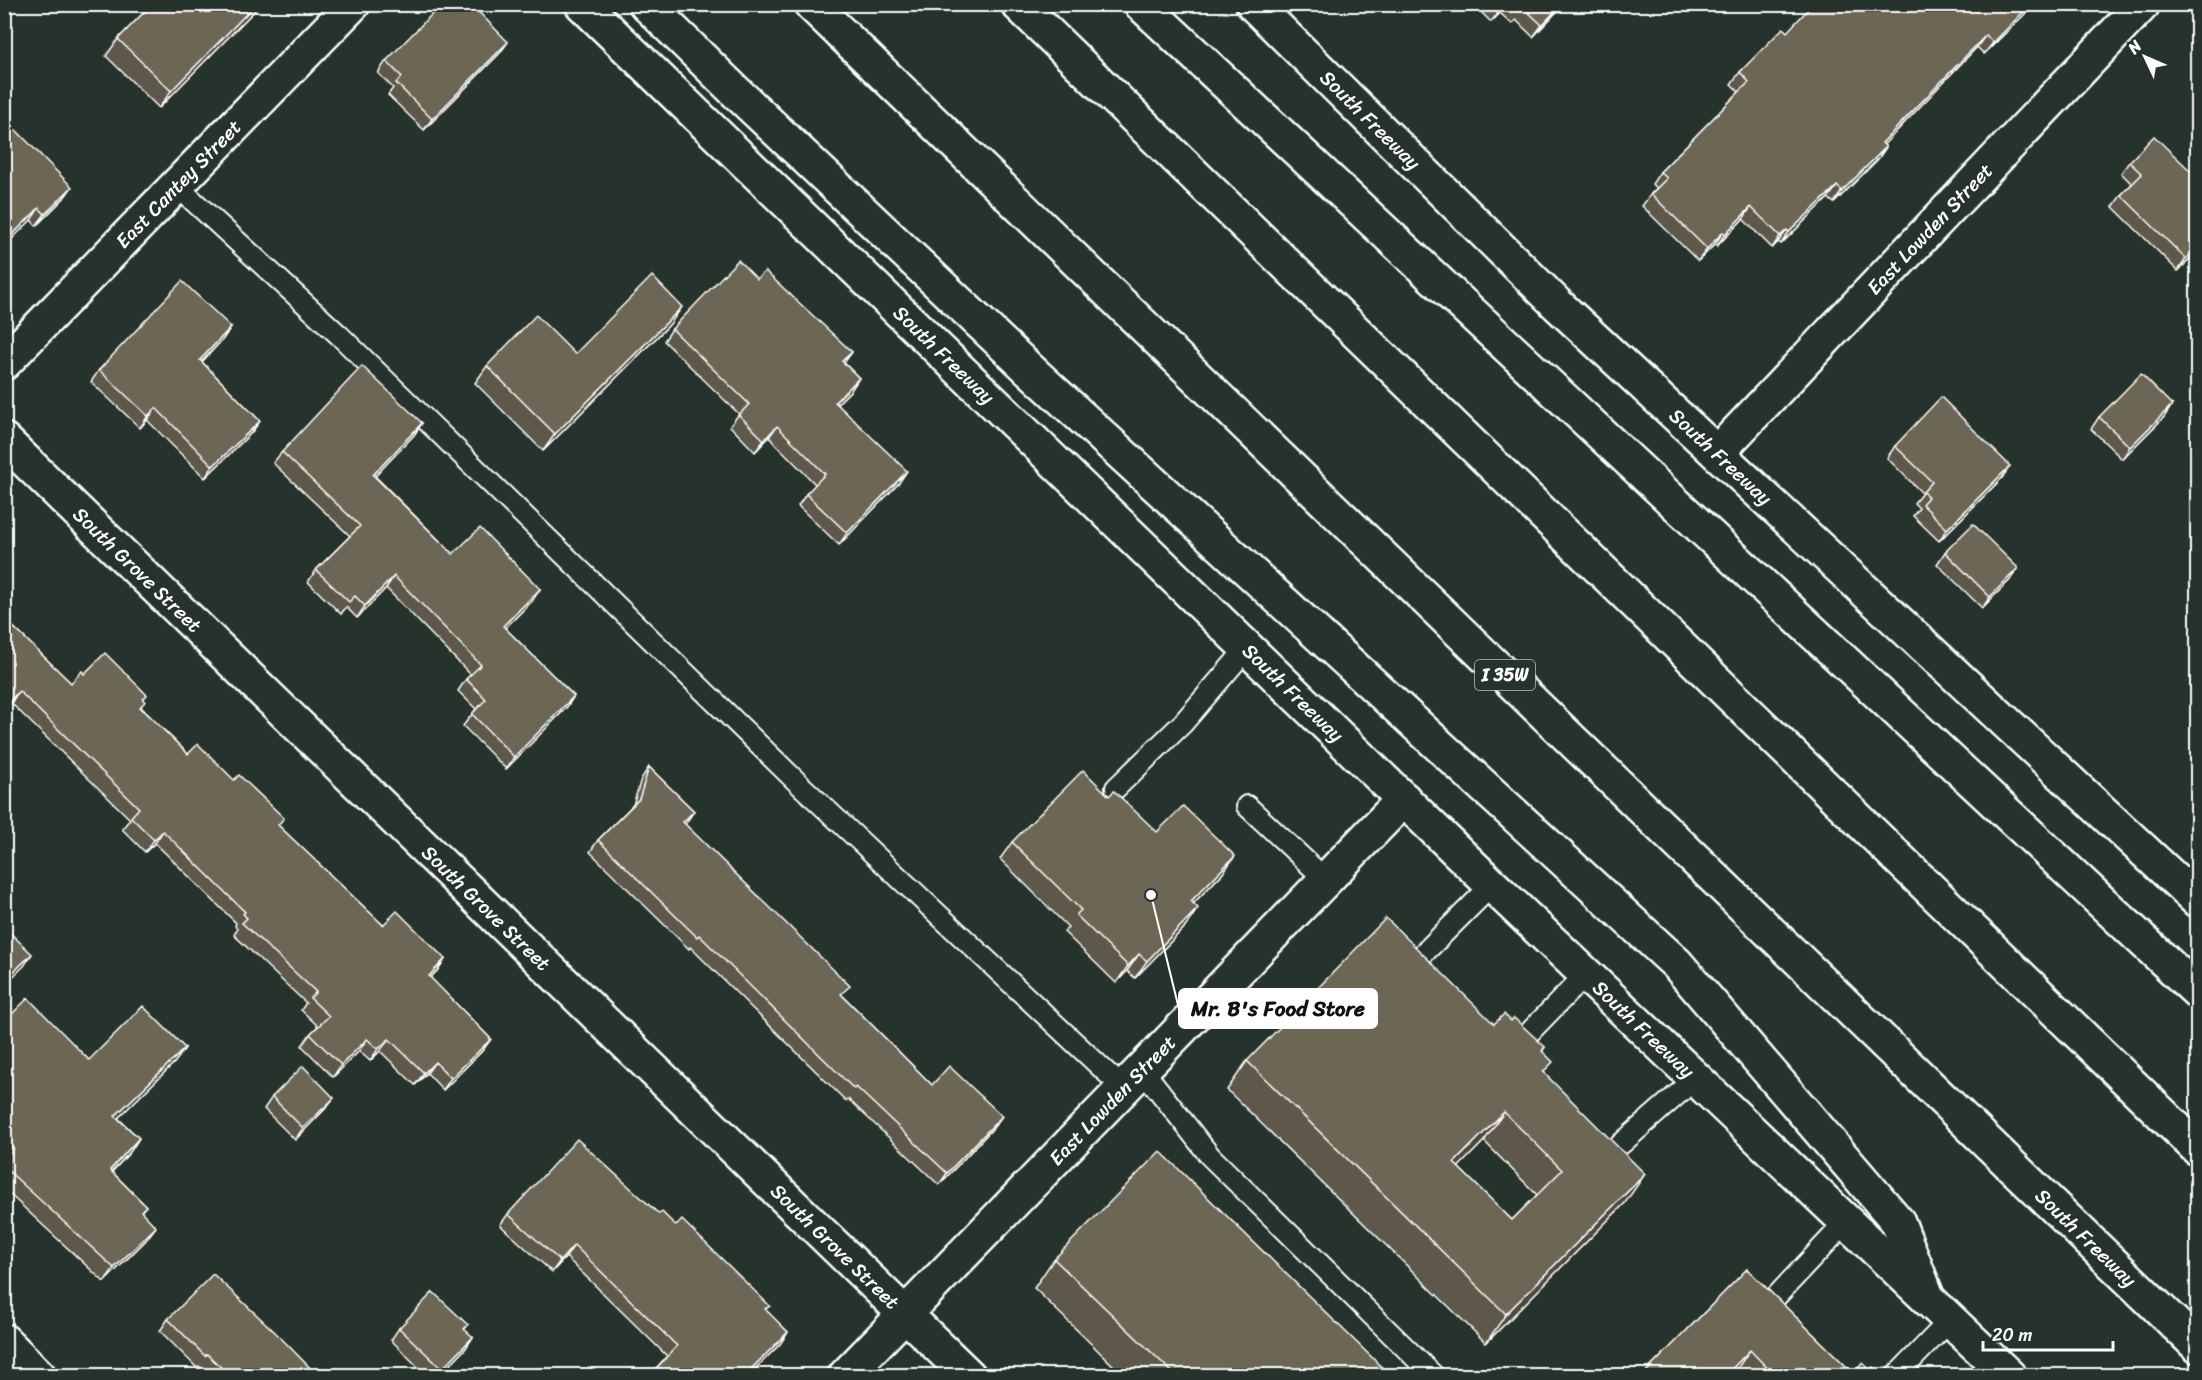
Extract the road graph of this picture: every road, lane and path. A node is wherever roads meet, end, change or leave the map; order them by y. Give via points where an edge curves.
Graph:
1 (353, 4) edge
2 (582, 4) edge
3 (646, 4) edge
4 (811, 4) edge
5 (1018, 4) edge
6 (1141, 4) edge
7 (2143, 4) edge
8 (1256, 6) edge
9 (177, 186) junction
10 (4, 363) edge
11 (4, 440) edge
12 (1717, 453) junction
13 (1247, 648) junction
14 (1116, 788) dead end
15 (1404, 799) junction
16 (1247, 806) dead end
17 (1326, 880) junction
18 (1492, 885) junction
19 (2193, 888) edge
20 (1408, 969) edge
21 (1586, 974) junction
22 (2198, 992) edge
23 (1527, 1035) edge
24 (1133, 1078) junction
25 (1695, 1079) junction
26 (1621, 1144) dead end
27 (2198, 1149) edge
28 (1846, 1222) junction
29 (1771, 1302) edge
30 (1939, 1310) junction
31 (905, 1313) junction
32 (4, 1341) edge
33 (2198, 1346) edge
34 (39, 1376) edge
35 (845, 1376) edge
36 (969, 1376) edge
37 (1434, 1376) edge
38 (1896, 1376) edge
39 (2008, 1376) edge

1 - 9 main road, East Cantey Street
2 - 13 main road, South Freeway
3 - 30 main road via 1028,368 1677,964 1898,1222
4 - 33 main road, South Freeway / I 35W
5 - 27 main road
6 - 22 main road
7 - 12 main road, East Lowden Street
8 - 12 main road, South Freeway via 1558,305
9 - 10 main road, East Cantey Street
9 - 24 lane via 339,335 795,780
11 - 31 main road, South Grove Street
12 - 19 main road, South Freeway
13 - 14 lane via 1183,723
13 - 15 main road, South Freeway
15 - 17 main road, East Lowden Street
15 - 18 main road, South Freeway
16 - 17 lane
17 - 24 main road, East Lowden Street
18 - 20 lane
18 - 21 main road, South Freeway
21 - 23 lane
21 - 25 main road, South Freeway
24 - 31 main road, East Lowden Street
24 - 37 lane
25 - 26 lane
25 - 28 main road, South Freeway
28 - 29 lane
28 - 30 main road, South Freeway
30 - 38 lane
30 - 39 main road, South Freeway
31 - 35 main road, East Lowden Street
31 - 36 main road, South Grove Street
32 - 34 main road

